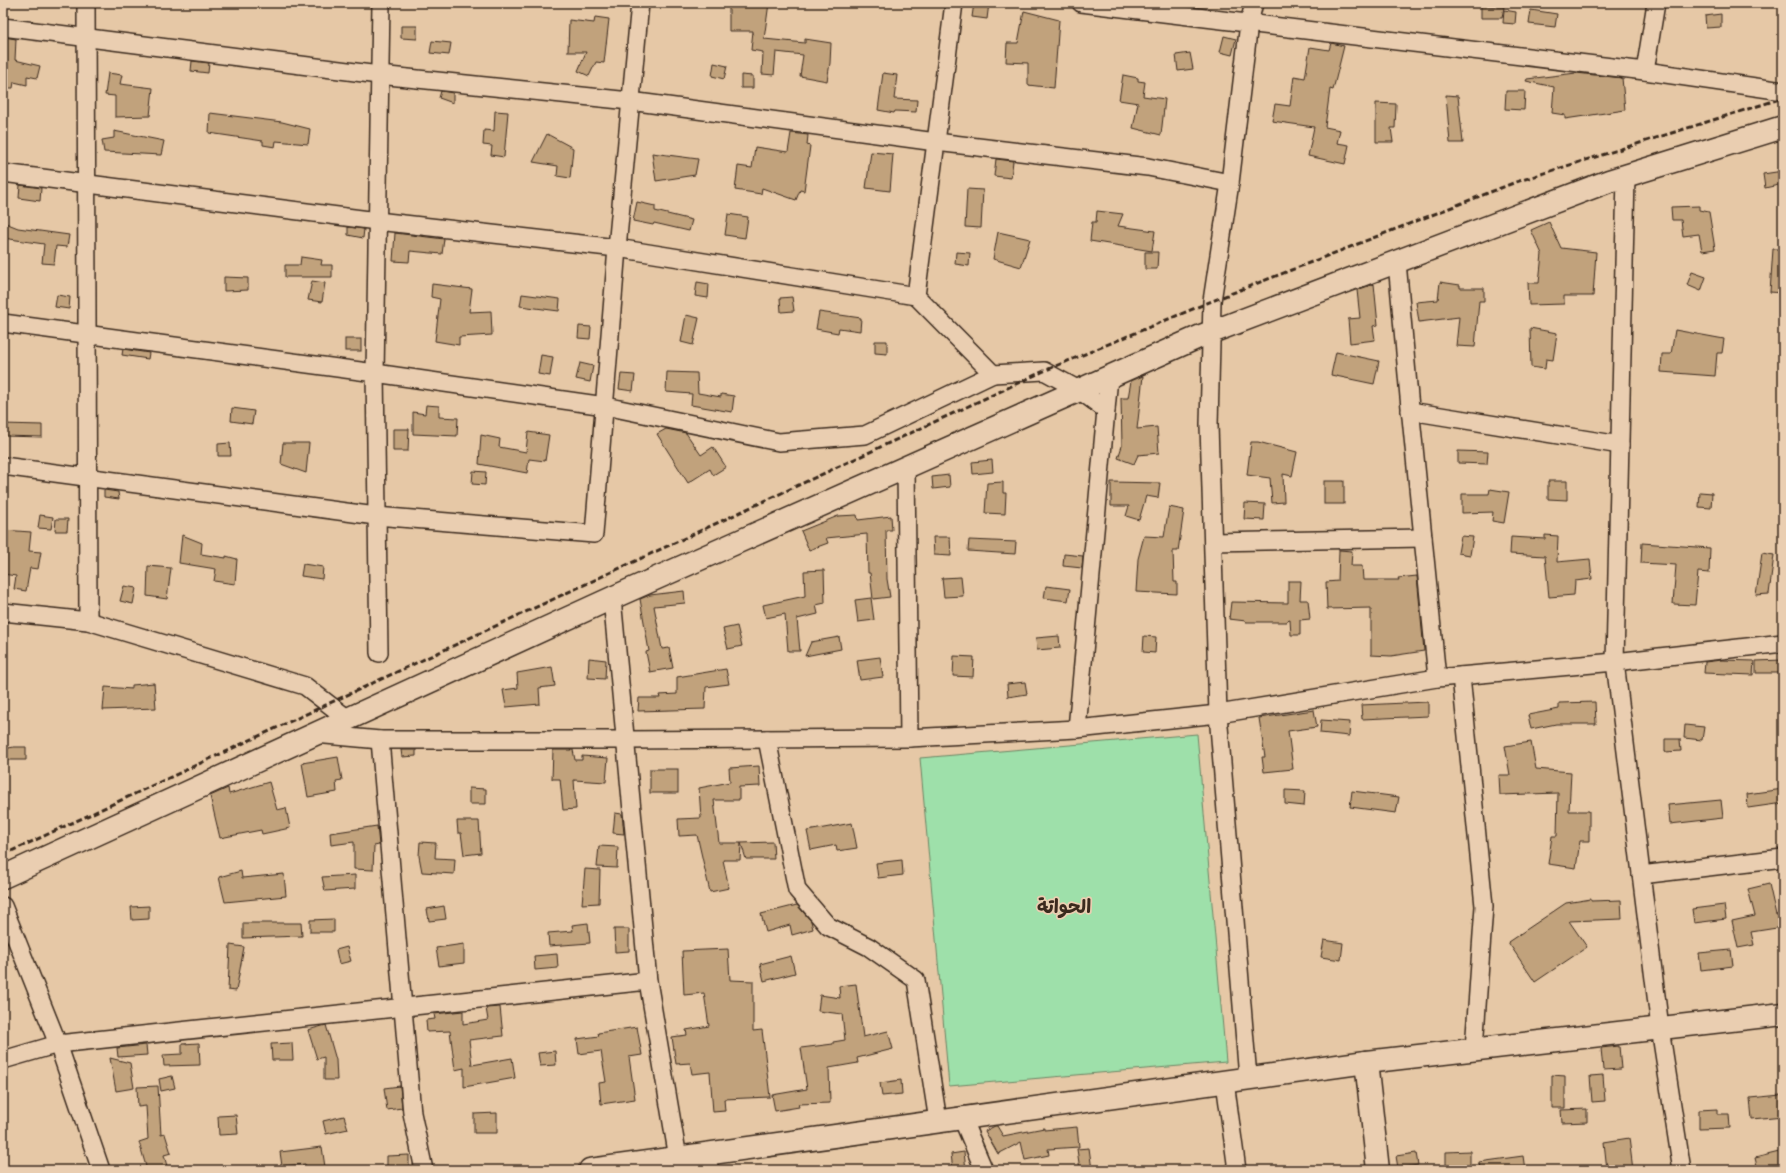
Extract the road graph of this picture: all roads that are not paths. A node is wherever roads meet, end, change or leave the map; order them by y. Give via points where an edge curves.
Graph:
1 (86, 3) edge
2 (381, 3) edge
3 (640, 3) edge
4 (954, 3) edge
5 (1081, 3) edge
6 (1254, 3) edge
7 (1656, 3) edge
8 (1249, 23) junction
9 (3, 27) edge
10 (86, 37) junction
11 (1645, 71) junction
12 (379, 75) junction
13 (1783, 91) edge
14 (630, 101) junction
15 (1783, 127) edge
16 (936, 142) junction
17 (3, 173) edge
18 (1626, 176) junction
19 (1230, 183) junction
20 (87, 184) junction
21 (377, 221) junction
22 (617, 248) junction
23 (1397, 262) junction
24 (916, 296) junction
25 (3, 323) edge
26 (1210, 332) junction
27 (87, 335) junction
28 (375, 373) junction
29 (993, 374) junction
30 (1109, 377) junction
31 (1079, 390) junction
32 (604, 406) junction
33 (1106, 410) junction
34 (1410, 411) junction
35 (1620, 445) junction
36 (3, 466) edge
37 (906, 467) junction
38 (87, 477) junction
39 (376, 516) junction
40 (1423, 538) junction
41 (1213, 542) junction
42 (612, 598) junction
43 (3, 612) edge
44 (88, 621) junction
45 (1783, 643) edge
46 (379, 653) dead end
47 (1615, 662) junction
48 (1461, 676) junction
49 (1437, 678) junction
50 (1218, 714) junction
51 (348, 719) junction
52 (1077, 729) junction
53 (315, 734) junction
54 (909, 738) junction
55 (768, 739) junction
56 (380, 740) junction
57 (625, 740) junction
58 (1783, 858) edge
59 (1642, 875) junction
60 (3, 877) edge
61 (3, 906) edge
62 (648, 981) junction
63 (403, 1006) junction
64 (1783, 1014) edge
65 (1660, 1028) junction
66 (58, 1044) junction
67 (1474, 1049) junction
68 (3, 1060) edge
69 (1366, 1062) junction
70 (1248, 1078) junction
71 (1225, 1082) junction
72 (962, 1118) junction
73 (938, 1121) junction
74 (678, 1158) junction
75 (708, 1162) edge
76 (101, 1170) edge
77 (424, 1170) edge
78 (590, 1170) edge
79 (984, 1170) edge
80 (1237, 1170) edge
81 (1378, 1170) edge
82 (1682, 1170) edge

1 - 10 street
2 - 12 street
3 - 14 street
4 - 16 street
5 - 8 street
6 - 8 street
7 - 11 street
8 - 11 street
8 - 19 street
9 - 10 street
10 - 12 street
10 - 20 street
11 - 13 street
12 - 14 street
12 - 21 street
14 - 16 street
14 - 22 street
15 - 18 street
16 - 19 street via 1148,167
16 - 24 street
17 - 20 street
18 - 23 street
18 - 35 street
19 - 26 street via 1212,301
20 - 21 street
20 - 27 street
21 - 22 street
21 - 28 street
22 - 24 street
22 - 32 street
23 - 26 street
23 - 34 street
24 - 29 street
25 - 27 street
26 - 30 street
26 - 41 street via 1209,425
27 - 28 street
27 - 38 street
28 - 32 street
28 - 39 street
29 - 31 street via 1044,371
29 - 32 street via 865,435 779,442
30 - 31 street
30 - 33 street
31 - 33 street
31 - 37 street
32 - 39 street via 594,534
33 - 52 street
34 - 35 street
34 - 40 street
35 - 47 street
36 - 38 street
37 - 42 street
37 - 54 street
38 - 39 street
38 - 44 street
39 - 46 street
40 - 41 street
40 - 49 street
41 - 50 street
42 - 51 street
42 - 57 street
43 - 44 street
44 - 51 street via 305,686
45 - 47 street
47 - 48 street
47 - 59 street
48 - 49 street
48 - 67 street via 1484,906
49 - 50 street
50 - 52 street
50 - 70 street
51 - 53 street
52 - 54 street
53 - 56 street
53 - 60 street
54 - 55 street
55 - 57 street
55 - 73 street via 797,890 828,926 869,947 916,980
56 - 57 street
56 - 63 street
57 - 62 street
58 - 59 street
59 - 65 street
61 - 66 street
62 - 63 street
62 - 74 street
63 - 66 street
63 - 77 street via 412,1113
64 - 65 street
65 - 67 street
65 - 82 street
66 - 68 street
66 - 76 street
67 - 69 street
69 - 70 street
69 - 81 street
70 - 71 street
71 - 72 street
71 - 80 street
72 - 73 street
72 - 79 street
73 - 75 street
74 - 75 street
74 - 78 street

